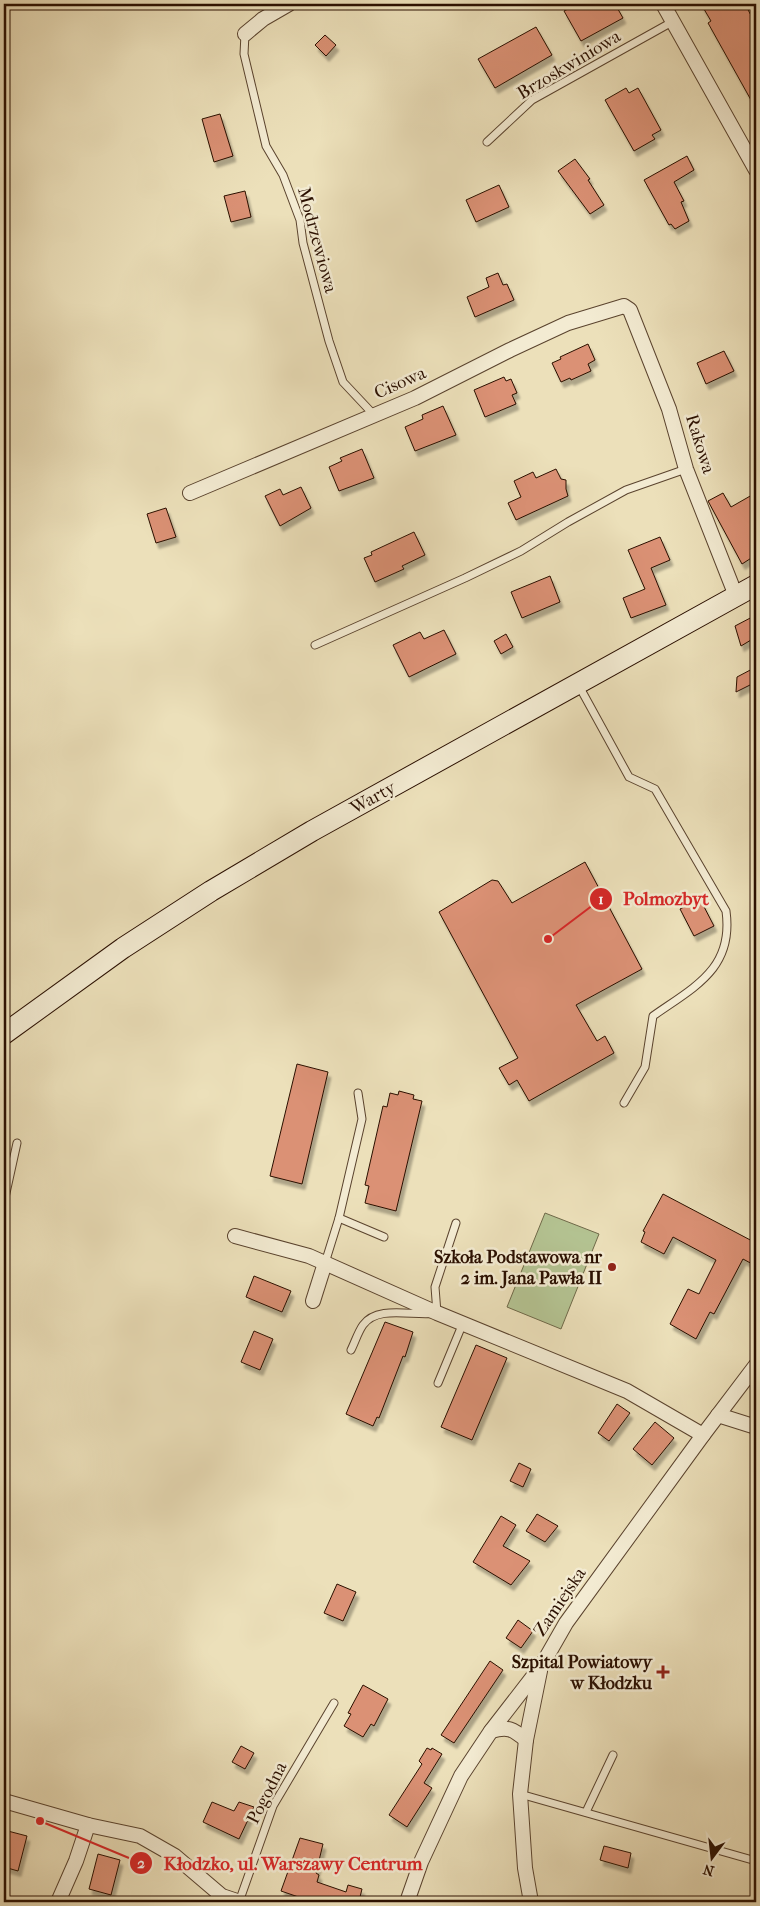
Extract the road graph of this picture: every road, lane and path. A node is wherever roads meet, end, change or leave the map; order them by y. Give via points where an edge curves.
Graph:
1 (289, 4) edge
2 (663, 4) edge
3 (672, 22) junction
4 (245, 34) joint
5 (487, 142) dead end
6 (756, 170) edge
7 (624, 306) joint
8 (374, 415) junction
9 (686, 469) junction
10 (190, 493) dead end
11 (756, 585) edge
12 (736, 596) junction
13 (315, 645) dead end
14 (578, 684) junction
15 (4, 1034) edge
16 (358, 1093) dead end
17 (624, 1103) dead end
18 (17, 1143) dead end
19 (4, 1202) edge
20 (339, 1218) junction
21 (456, 1223) dead end
22 (235, 1236) dead end
23 (384, 1237) dead end
24 (325, 1263) junction
25 (313, 1301) dead end
26 (437, 1313) junction
27 (463, 1323) junction
28 (351, 1350) dead end
29 (756, 1366) edge
30 (438, 1383) dead end
31 (718, 1415) junction
32 (756, 1427) edge
33 (703, 1435) junction
34 (542, 1665) junction
35 (334, 1703) dead end
36 (491, 1730) junction
37 (526, 1740) junction
38 (613, 1755) dead end
39 (520, 1794) junction
40 (4, 1801) edge
41 (586, 1812) junction
42 (88, 1825) junction
43 (756, 1861) edge
44 (58, 1902) edge
45 (240, 1902) edge
46 (407, 1902) edge
47 (531, 1902) edge

1 - 4 street
2 - 3 street
3 - 5 lane, Brzoskwiniowa via 532,100
3 - 6 street
4 - 8 lane, Modrzewiowa via 244,54 266,146 283,175 300,220 303,243 343,382
7 - 8 street, Cisowa via 568,323
7 - 9 street, Rakowa via 635,320 653,366
8 - 10 street, Cisowa
9 - 12 street, Rakowa
9 - 13 lane via 626,490 521,551
11 - 12 main road, Warty
12 - 14 main road, Warty
14 - 15 main road, Warty via 312,831 211,891 122,948
14 - 17 lane via 629,777 655,789 726,911 728,928 726,943 715,967 690,990 653,1016 645,1067
16 - 20 lane via 362,1119
18 - 19 lane
20 - 23 lane
20 - 24 lane
21 - 26 lane via 435,1287
22 - 24 street
24 - 25 street
24 - 26 street
26 - 27 street
26 - 28 lane via 377,1315 363,1324
27 - 30 lane
27 - 33 street via 627,1391
29 - 31 street, Zamiejska
31 - 32 street
31 - 33 street, Zamiejska
33 - 34 street, Zamiejska via 566,1623
34 - 36 street, Zamiejska
34 - 37 street
35 - 45 lane, Pogodna via 273,1806
36 - 37 street via 503,1727
36 - 46 street, Zamiejska via 461,1776
37 - 39 street
38 - 41 lane
39 - 41 lane
39 - 47 street via 525,1868
40 - 42 street
41 - 43 lane
42 - 44 street
42 - 45 street via 140,1836 176,1856 222,1896

